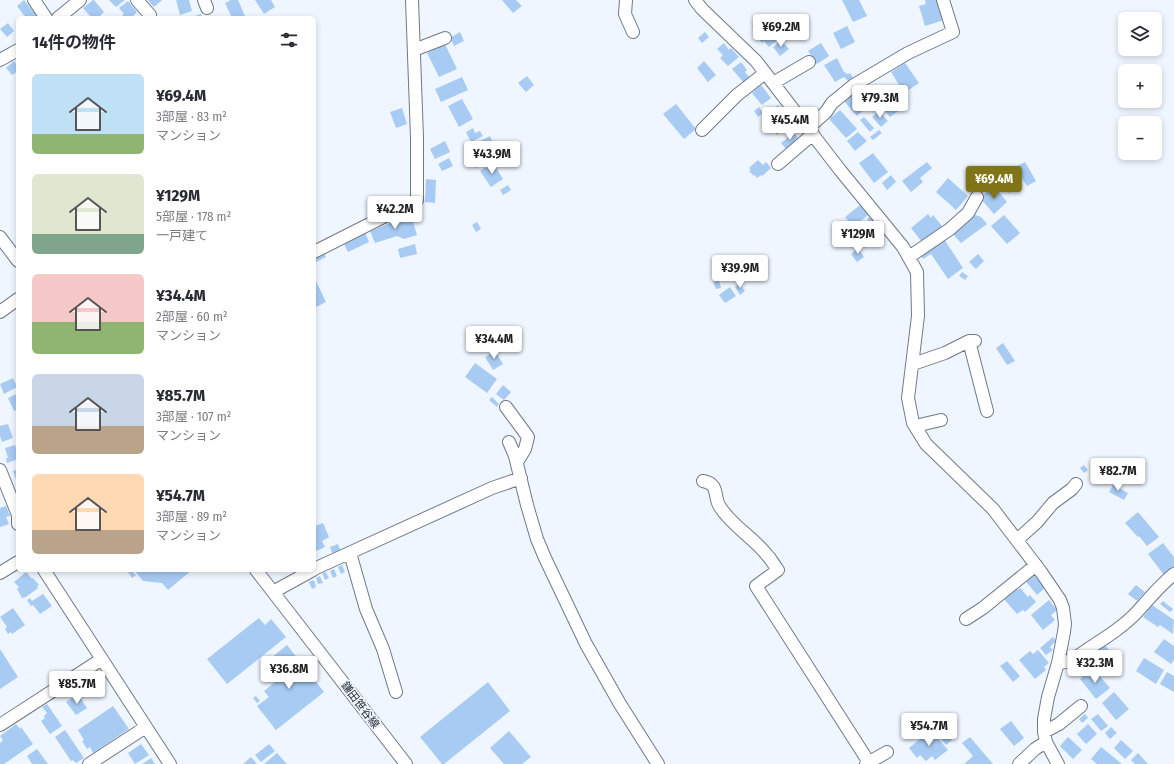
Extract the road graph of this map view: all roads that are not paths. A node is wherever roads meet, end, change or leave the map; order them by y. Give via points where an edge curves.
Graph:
1 (34, 0) edge
2 (80, 0) edge
3 (137, 0) edge
4 (412, 0) edge
5 (626, 0) edge
6 (695, 0) edge
7 (943, 0) edge
8 (150, 15) dead end
9 (45, 16) edge
10 (65, 16) edge
11 (633, 32) dead end
12 (445, 38) dead end
13 (414, 50) junction
14 (16, 51) edge
15 (0, 60) edge
16 (809, 62) dead end
17 (765, 73) junction
18 (773, 83) junction
19 (702, 130) dead end
20 (810, 131) junction
21 (778, 164) dead end
22 (977, 197) dead end
23 (0, 237) edge
24 (316, 251) edge
25 (909, 256) junction
26 (16, 258) edge
27 (16, 300) edge
28 (0, 312) edge
29 (913, 364) junction
30 (506, 407) dead end
31 (987, 411) dead end
32 (941, 420) dead end
33 (915, 426) junction
34 (509, 442) dead end
35 (517, 462) junction
36 (0, 470) edge
37 (520, 478) junction
38 (702, 481) dead end
39 (1076, 484) dead end
40 (16, 510) edge
41 (1017, 540) junction
42 (350, 553) junction
43 (16, 563) edge
44 (1036, 565) junction
45 (316, 569) edge
46 (45, 572) edge
47 (258, 572) edge
48 (309, 572) edge
49 (0, 573) edge
50 (1174, 574) edge
51 (273, 592) junction
52 (966, 619) dead end
53 (102, 660) junction
54 (1058, 664) junction
55 (396, 692) dead end
56 (1081, 706) dead end
57 (0, 724) edge
58 (146, 727) junction
59 (1045, 737) junction
60 (887, 752) dead end
61 (869, 763) edge
62 (89, 764) edge
63 (170, 764) edge
64 (406, 764) edge
65 (658, 764) edge
66 (1019, 764) edge
67 (1058, 764) edge

1 - 9 street
2 - 10 street
3 - 8 street
4 - 13 street
5 - 11 street via 625,14
6 - 17 street
7 - 20 street via 953,32 908,52 854,85 832,103
12 - 13 street
13 - 24 street via 417,200
14 - 15 street
16 - 18 street
17 - 18 street
17 - 19 street via 737,95
18 - 20 street
20 - 21 street
20 - 25 street
22 - 25 street via 968,213 950,229
23 - 26 street
25 - 29 street via 917,272 918,316
27 - 28 street
29 - 31 street via 972,341
29 - 33 street via 908,398
30 - 35 street via 528,437 525,449
32 - 33 street
33 - 41 street via 926,444 993,509
34 - 35 street
35 - 37 street
36 - 40 street
37 - 42 street via 492,488
37 - 65 street via 544,558 586,644
38 - 61 street via 714,487 718,505 727,517 767,554 778,570 756,586
39 - 41 street
41 - 44 street
42 - 45 street
42 - 55 street
43 - 49 street
44 - 52 street via 984,608
44 - 54 street via 1063,608 1064,628
46 - 53 street
47 - 51 street, 鎌田笹谷線
48 - 51 street
50 - 54 street via 1137,612 1112,633 1073,659
51 - 64 street, 鎌田笹谷線
53 - 57 street
53 - 58 street
54 - 59 street via 1044,719
56 - 59 street
58 - 62 street
58 - 63 street
59 - 66 street
59 - 67 street
60 - 61 street

